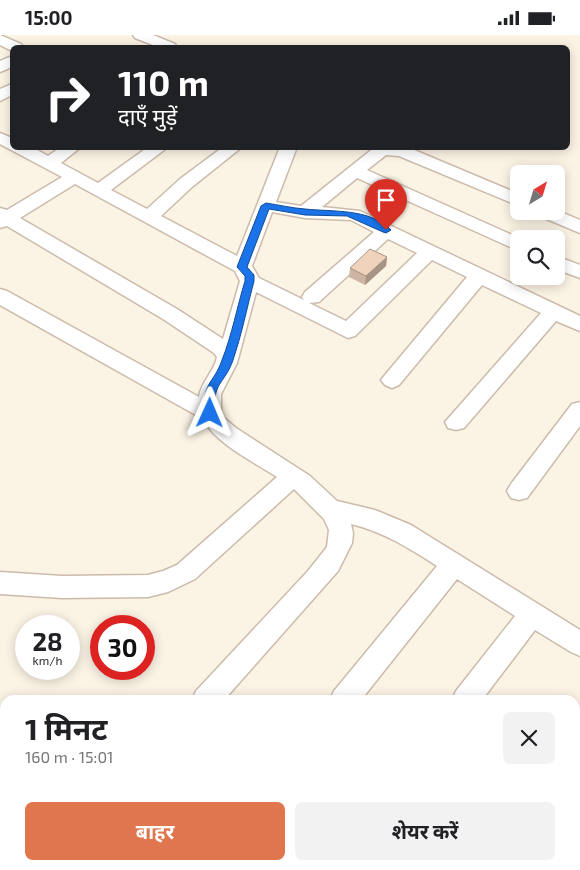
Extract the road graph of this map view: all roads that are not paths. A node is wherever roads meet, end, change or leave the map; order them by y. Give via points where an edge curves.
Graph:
1 (140, 35) edge
2 (0, 39) edge
3 (12, 45) edge
4 (161, 45) edge
5 (26, 150) edge
6 (68, 150) edge
7 (156, 150) edge
8 (230, 150) edge
9 (288, 150) edge
10 (48, 163) junction
11 (355, 171) junction
12 (73, 178) junction
13 (98, 191) junction
14 (510, 197) edge
15 (266, 206) junction
16 (305, 212) junction
17 (149, 217) junction
18 (2, 218) edge
19 (564, 220) edge
20 (580, 227) edge
21 (386, 230) junction
22 (510, 241) edge
23 (430, 251) junction
24 (565, 266) edge
25 (580, 272) edge
26 (246, 274) junction
27 (479, 276) junction
28 (0, 297) edge
29 (312, 297) dead end
30 (553, 311) junction
31 (580, 324) edge
32 (228, 355) junction
33 (392, 380) dead end
34 (580, 410) edge
35 (210, 413) junction
36 (456, 422) dead end
37 (292, 477) junction
38 (519, 491) dead end
39 (328, 509) junction
40 (454, 564) junction
41 (0, 583) edge
42 (532, 614) junction
43 (580, 644) edge
44 (211, 695) edge
45 (348, 695) edge
46 (470, 695) edge

1 - 4 street
2 - 3 street
5 - 10 street
6 - 10 street
7 - 13 street
8 - 17 street via 186,183
9 - 15 street
10 - 12 street
11 - 14 street via 382,150 401,151
11 - 16 street
11 - 22 street
12 - 13 street
12 - 18 street
13 - 17 street
15 - 16 street
15 - 26 street
16 - 21 street via 354,215
17 - 26 street
18 - 32 street via 191,327
19 - 20 street
21 - 23 street
21 - 29 street
23 - 26 street via 348,331
23 - 27 street
24 - 25 street
26 - 32 street
27 - 30 street
27 - 33 street
28 - 35 street
30 - 31 street
30 - 36 street
32 - 35 street via 224,369 211,388
34 - 38 street
35 - 37 street via 221,428
37 - 39 street
37 - 41 street via 186,572 168,581 148,586 62,587
39 - 40 street via 375,520 403,532
39 - 44 street via 340,524 342,537 338,550
40 - 42 street
40 - 45 street
42 - 43 street
42 - 46 street

